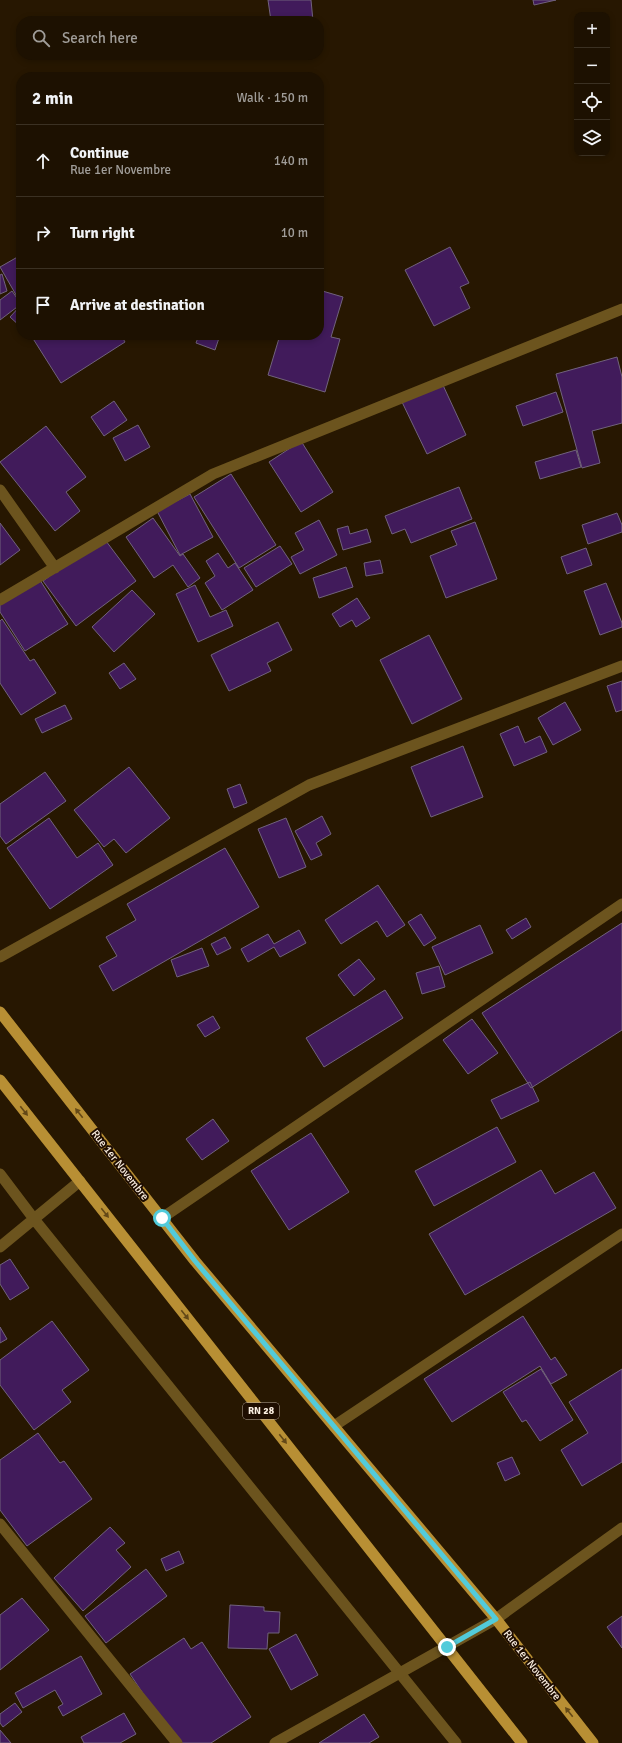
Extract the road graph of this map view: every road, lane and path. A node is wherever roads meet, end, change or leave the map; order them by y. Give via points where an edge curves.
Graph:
1 (622, 310) edge
2 (0, 490) edge
3 (55, 568) junction
4 (0, 600) edge
5 (622, 666) edge
6 (622, 904) edge
7 (0, 957) edge
8 (0, 1012) edge
9 (0, 1080) edge
10 (0, 1174) edge
11 (80, 1181) junction
12 (162, 1218) junction
13 (34, 1219) junction
14 (622, 1234) edge
15 (0, 1247) edge
16 (334, 1426) junction
17 (0, 1524) edge
18 (622, 1528) edge
19 (496, 1619) junction
20 (447, 1647) junction
21 (401, 1672) junction
22 (177, 1743) edge
23 (275, 1743) edge
24 (456, 1743) edge
25 (522, 1743) edge
26 (593, 1743) edge

1 - 3 street via 213,474
2 - 3 street
3 - 4 street
5 - 7 street via 309,785
6 - 12 street
12 -> 8 main road, Rue 1er Novembre
9 -> 11 main road, RN 28
10 - 13 street
11 - 13 street
11 -> 20 main road, RN 28
12 - 16 main road, Rue 1er Novembre
13 - 15 street
13 - 21 street
14 - 16 street
16 - 19 main road, Rue 1er Novembre
17 - 22 street
18 - 19 street
19 - 20 street
26 -> 19 main road, Rue 1er Novembre
20 - 21 street
20 - 25 main road, RN 28
21 - 23 street
21 - 24 street

